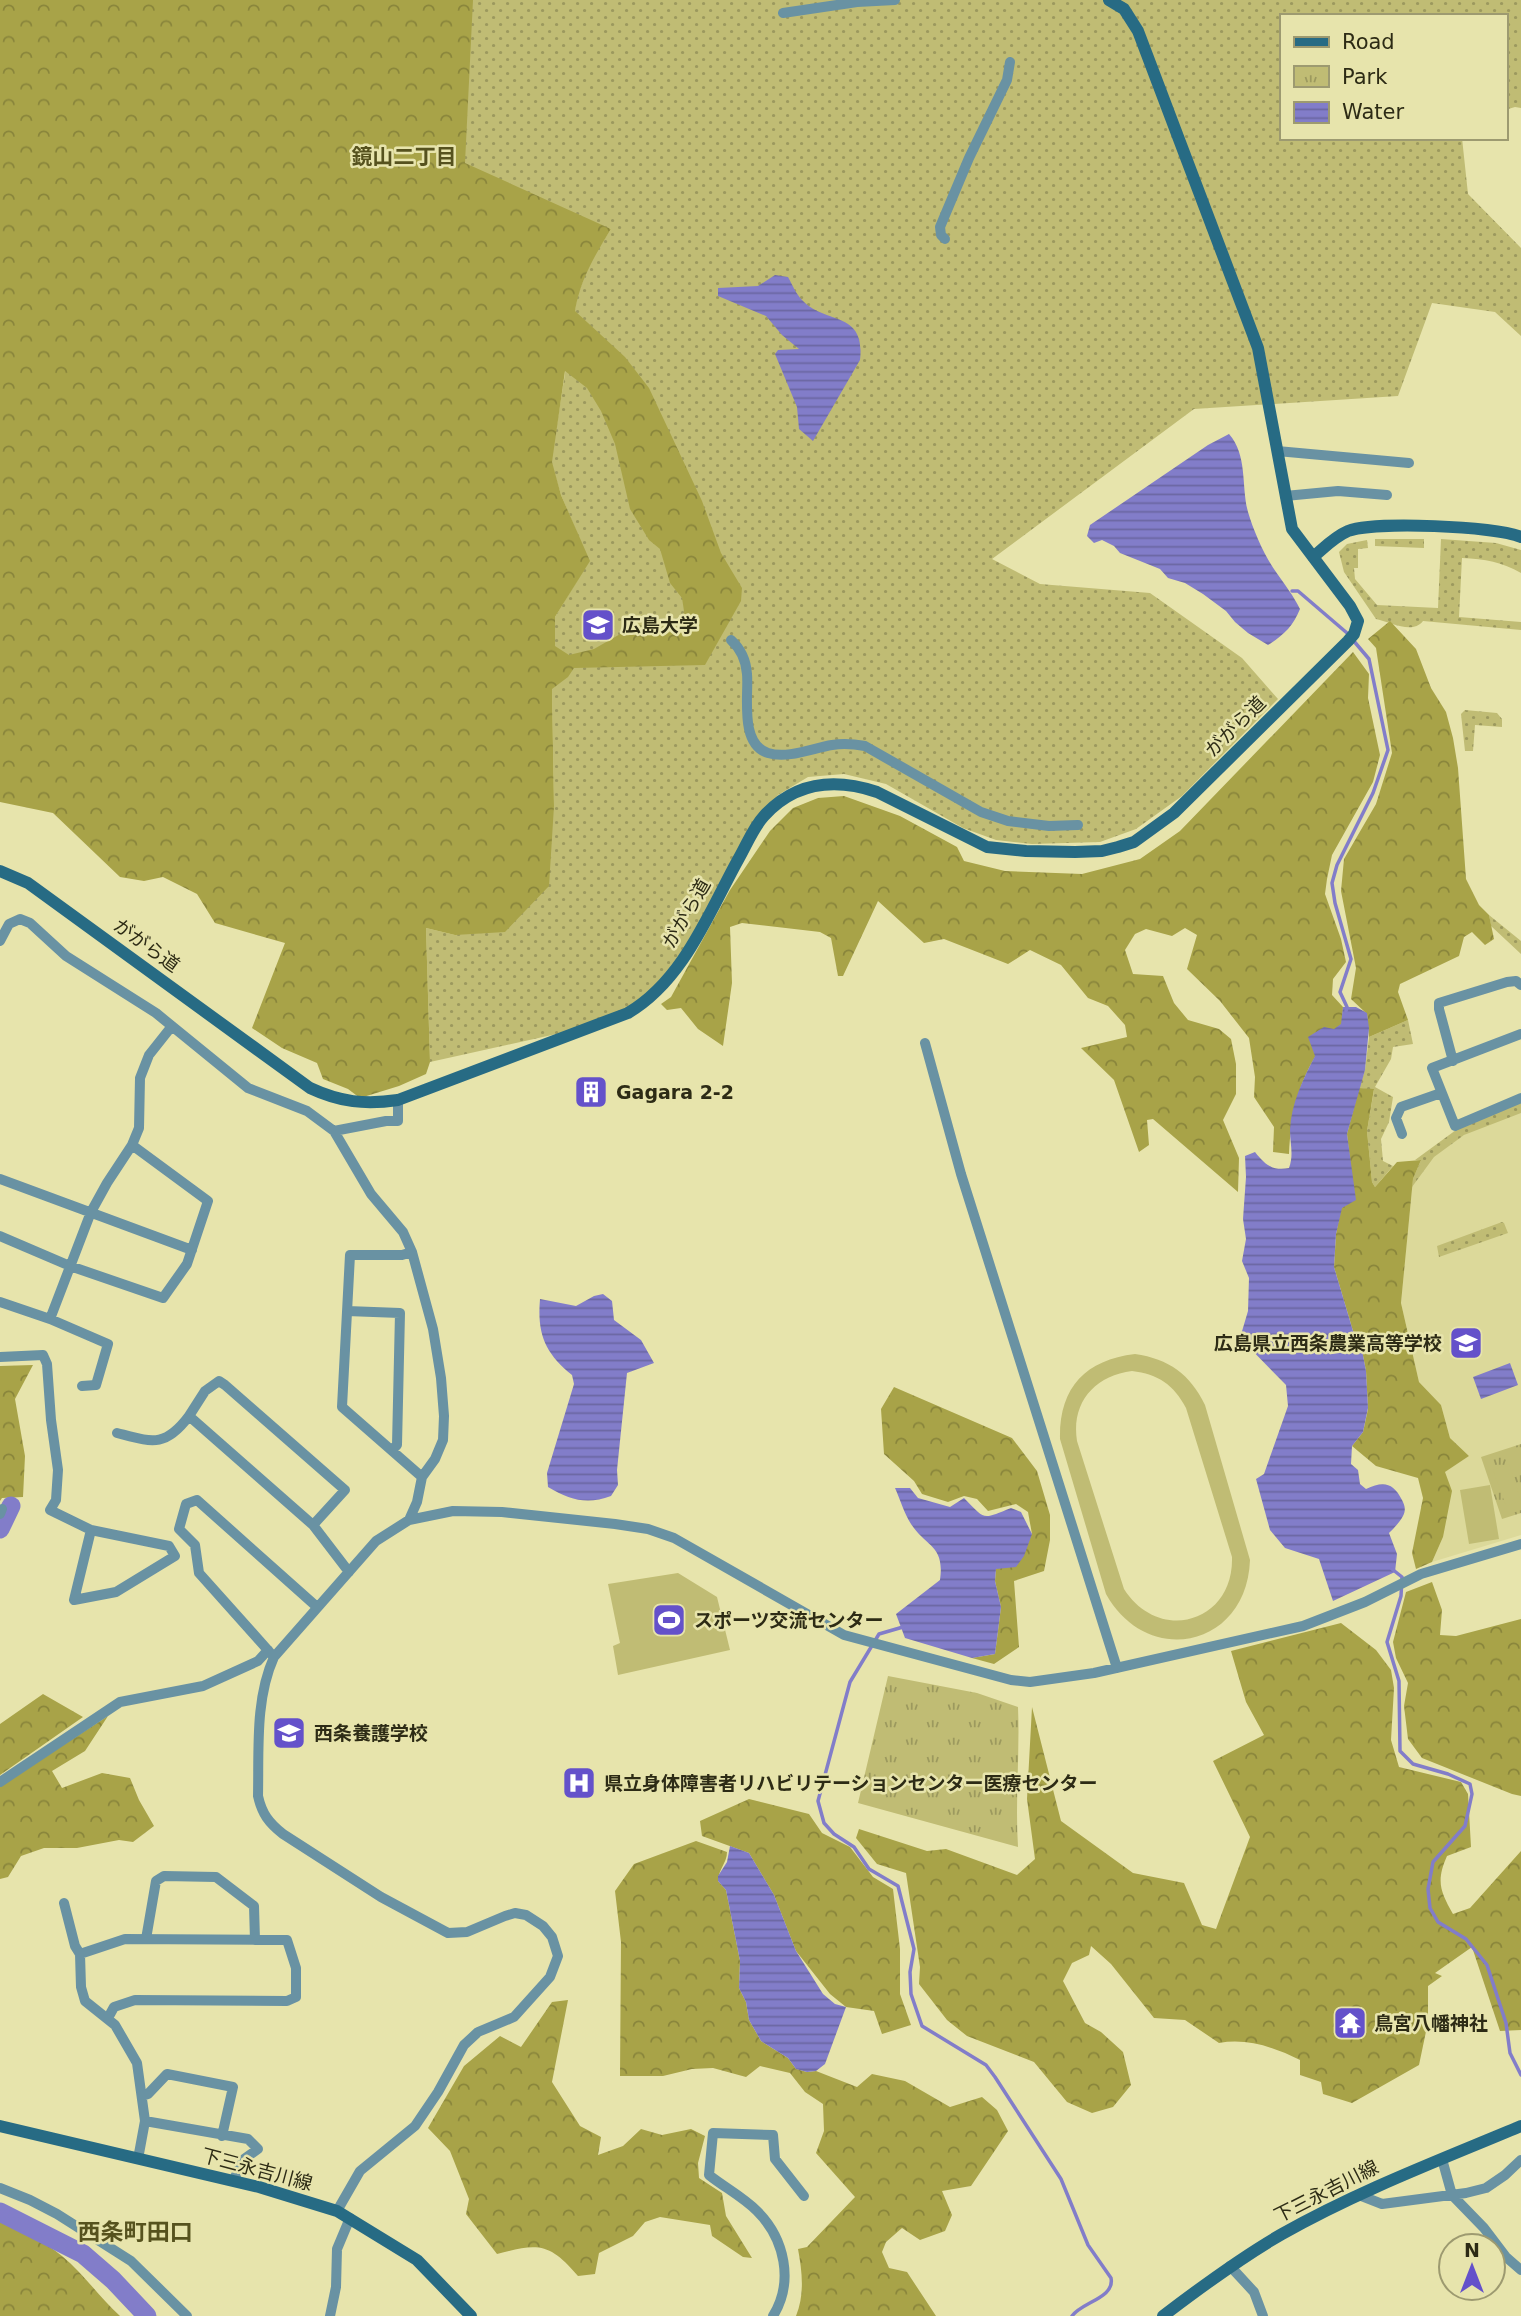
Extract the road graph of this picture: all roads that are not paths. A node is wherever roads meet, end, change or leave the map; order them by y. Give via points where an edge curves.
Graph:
1 (895, 0) edge
2 (1109, 0) edge
3 (783, 13) dead end
4 (1010, 62) dead end
5 (945, 239) dead end
6 (1277, 451) junction
7 (1409, 463) dead end
8 (1387, 495) dead end
9 (1285, 496) junction
10 (1520, 536) edge
11 (1313, 557) junction
12 (731, 640) dead end
13 (1078, 825) dead end
14 (0, 871) edge
15 (0, 942) edge
16 (1521, 985) edge
17 (172, 1026) junction
18 (1521, 1034) edge
19 (925, 1043) dead end
20 (1453, 1061) junction
21 (1441, 1093) junction
22 (1521, 1098) edge
23 (398, 1100) junction
24 (334, 1130) junction
25 (1402, 1134) dead end
26 (132, 1144) junction
27 (0, 1179) edge
28 (91, 1212) junction
29 (0, 1236) edge
30 (191, 1250) junction
31 (412, 1252) junction
32 (70, 1266) junction
33 (0, 1302) edge
34 (347, 1311) junction
35 (50, 1319) junction
36 (0, 1357) edge
37 (82, 1386) dead end
38 (188, 1416) junction
39 (117, 1433) dead end
40 (392, 1450) junction
41 (422, 1477) junction
42 (409, 1520) junction
43 (313, 1525) junction
44 (91, 1530) junction
45 (1521, 1544) edge
46 (349, 1572) junction
47 (317, 1607) junction
48 (271, 1657) junction
49 (1116, 1668) junction
50 (0, 1782) edge
51 (64, 1903) dead end
52 (146, 1939) junction
53 (255, 1940) junction
54 (80, 1954) junction
55 (108, 2018) junction
56 (142, 2095) junction
57 (145, 2121) junction
58 (0, 2126) edge
59 (1521, 2126) edge
60 (222, 2136) junction
61 (138, 2159) junction
62 (1443, 2159) junction
63 (1521, 2160) edge
64 (233, 2181) junction
65 (0, 2188) edge
66 (1359, 2195) junction
67 (1452, 2195) junction
68 (804, 2196) dead end
69 (337, 2211) junction
70 (351, 2218) junction
71 (1230, 2266) junction
72 (1521, 2270) edge
73 (187, 2316) edge
74 (330, 2316) edge
75 (471, 2316) edge
76 (774, 2316) edge
77 (1163, 2316) edge
78 (1263, 2316) edge

1 - 3 street
2 - 6 street via 1124,9 1138,31 1258,348
4 - 5 street via 1007,80 940,227
6 - 7 street
6 - 9 street
8 - 9 street via 1338,491
9 - 11 street via 1292,529
10 - 11 street via 1492,530 1371,526 1348,531
11 - 23 street, ががら道 via 1350,606 1353,632 1174,813 1143,836 1102,851 1000,850 987,848 862,787 827,784 795,793 763,817 688,951 643,1004
12 - 13 street via 745,661 748,725 760,749 768,754 849,743 865,747 981,812 1007,821
14 - 23 street, ががら道 via 28,883 310,1088 360,1103
15 - 17 street via 9,924 20,919 30,923 66,956
16 - 20 street via 1507,982 1439,1003
17 - 24 street via 248,1088 307,1111
17 - 26 street via 149,1055 141,1078 139,1128
18 - 20 street
19 - 49 street via 961,1174
20 - 21 street via 1432,1068
21 - 22 street via 1455,1126
21 - 25 street via 1401,1107 1396,1118
23 - 24 street via 398,1121
24 - 31 street
26 - 28 street
26 - 30 street via 208,1201
27 - 28 street
28 - 30 street
28 - 32 street
29 - 32 street
30 - 32 street via 187,1264 163,1298
31 - 34 street via 350,1255
31 - 41 street via 433,1329 444,1416 443,1440
32 - 35 street
33 - 35 street
34 - 40 street via 342,1407
34 - 40 street via 400,1313 397,1445
35 - 37 street via 108,1344 96,1385
36 - 44 street via 43,1355 58,1470 56,1500 50,1510
38 - 39 street via 166,1439 150,1441
38 - 43 street
38 - 43 street via 205,1391 219,1381 345,1490
40 - 41 street
41 - 42 street
42 - 46 street via 376,1541
42 - 49 street via 453,1511 502,1512 648,1529 674,1538 835,1631 880,1645 1030,1682
43 - 46 street
44 - 44 street via 169,1546 175,1556 116,1592 74,1600
45 - 49 street via 1410,1580 1303,1626
46 - 47 street
47 - 48 street
47 - 48 street via 197,1500 186,1504 179,1530 195,1545 199,1573
48 - 50 street via 203,1686 120,1702
48 - 69 street via 263,1694 258,1796 270,1824 381,1897 448,1933 467,1932 515,1913 526,1915 552,1937 558,1956 550,1977 514,2017 478,2032 464,2045 415,2126 360,2171
51 - 54 street
52 - 53 street
52 - 53 street via 156,1881 164,1876 216,1877 254,1906
52 - 54 street via 125,1938
53 - 55 street via 287,1940 296,1968 296,1997 288,2001 135,2000 114,2007
54 - 55 street via 85,2001
55 - 56 street via 137,2063
56 - 57 street
56 - 60 street via 167,2074 233,2087
57 - 60 street
57 - 61 street
58 - 61 street, 下三永吉川線
59 - 62 street, 下三永吉川線
60 - 64 street via 248,2139 258,2149 244,2160
61 - 64 street, 下三永吉川線
62 - 66 street, 下三永吉川線
62 - 67 street
63 - 67 street via 1486,2188
64 - 69 street, 下三永吉川線
65 - 73 street via 57,2214 131,2262
66 - 67 street via 1382,2204
66 - 71 street, 下三永吉川線
67 - 72 street
68 - 76 street via 775,2159 773,2135 713,2133 709,2175 757,2211 783,2253 785,2288
69 - 70 street, 下三永吉川線
70 - 74 street via 337,2249
70 - 75 street, 下三永吉川線 via 416,2260
71 - 77 street, 下三永吉川線
71 - 78 street via 1254,2292

